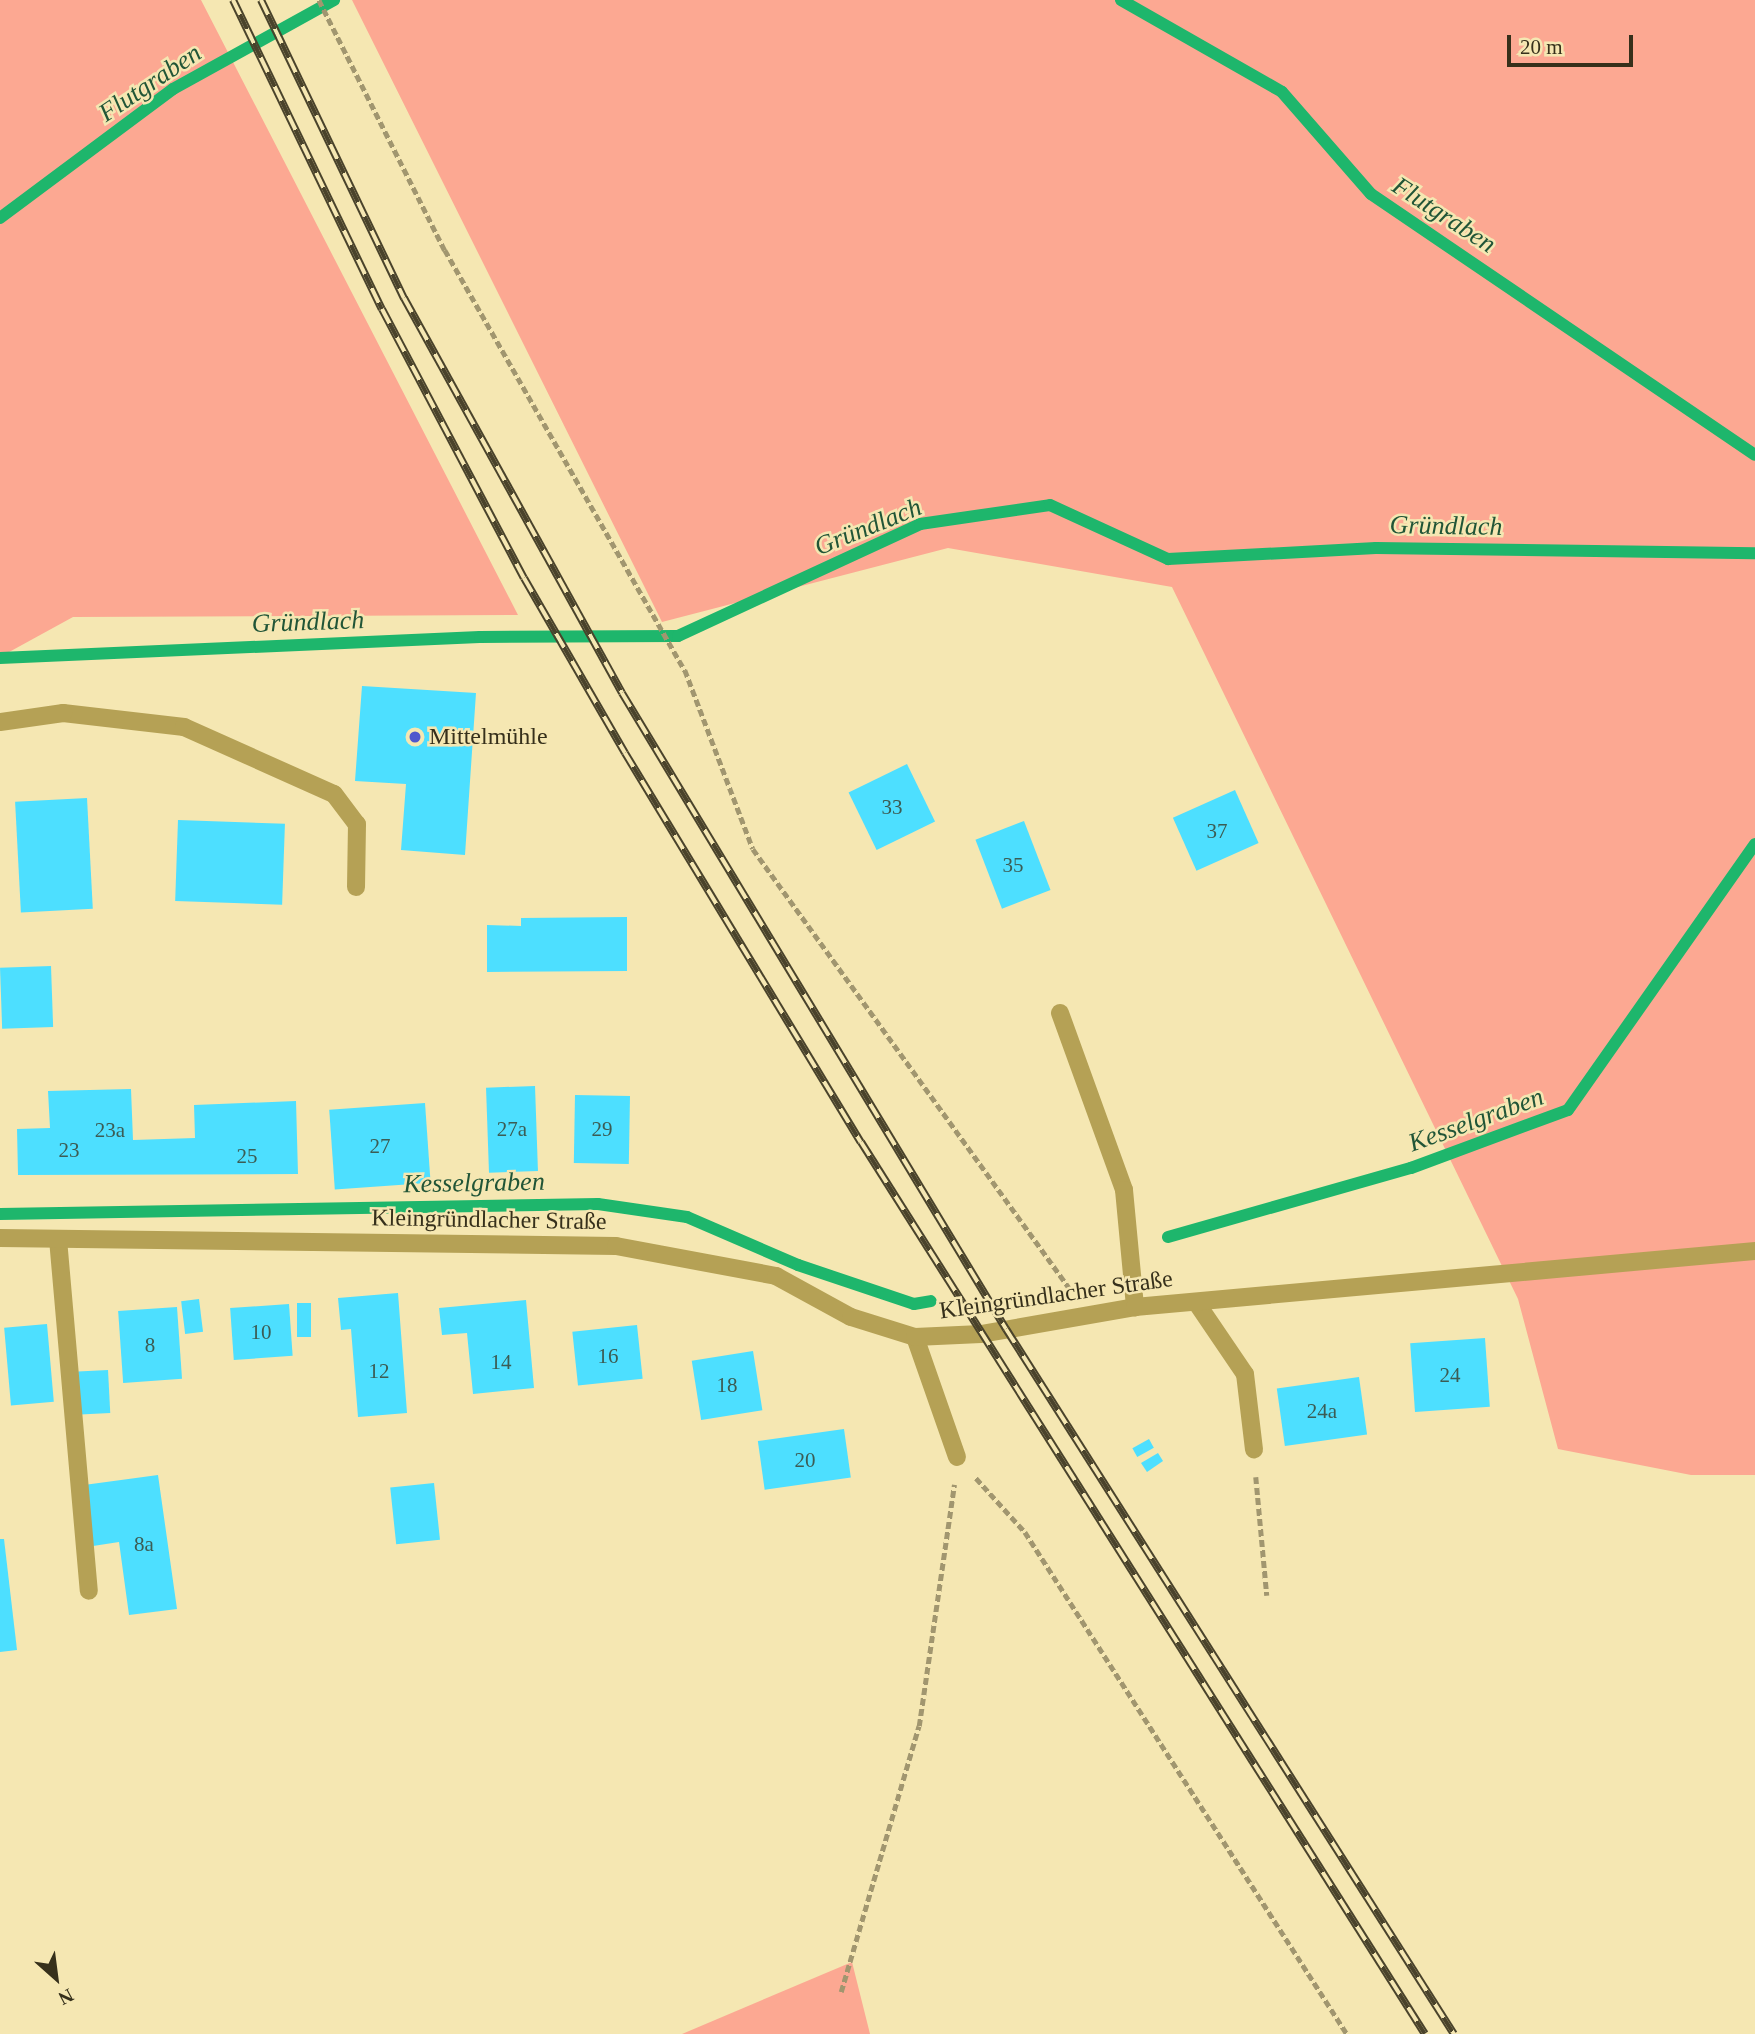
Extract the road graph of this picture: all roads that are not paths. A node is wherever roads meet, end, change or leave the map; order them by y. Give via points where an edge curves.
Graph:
1 (0, 722) edge
2 (356, 887) dead end
3 (1060, 1013) dead end
4 (0, 1238) edge
5 (58, 1239) junction
6 (1755, 1251) edge
7 (1196, 1302) junction
8 (1135, 1307) junction
9 (915, 1337) junction
10 (1254, 1449) road end
11 (957, 1457) road end
12 (89, 1591) dead end

1 - 2 street via 63,713 184,726 334,794 357,824
3 - 8 street via 1124,1190
4 - 5 street, Kleingründlacher Straße
5 - 9 street, Kleingründlacher Straße via 616,1245 776,1276 851,1317
5 - 12 street
6 - 7 street, Kleingründlacher Straße
7 - 8 street, Kleingründlacher Straße
7 - 10 street via 1245,1374
8 - 9 street, Kleingründlacher Straße via 981,1334
9 - 11 street

